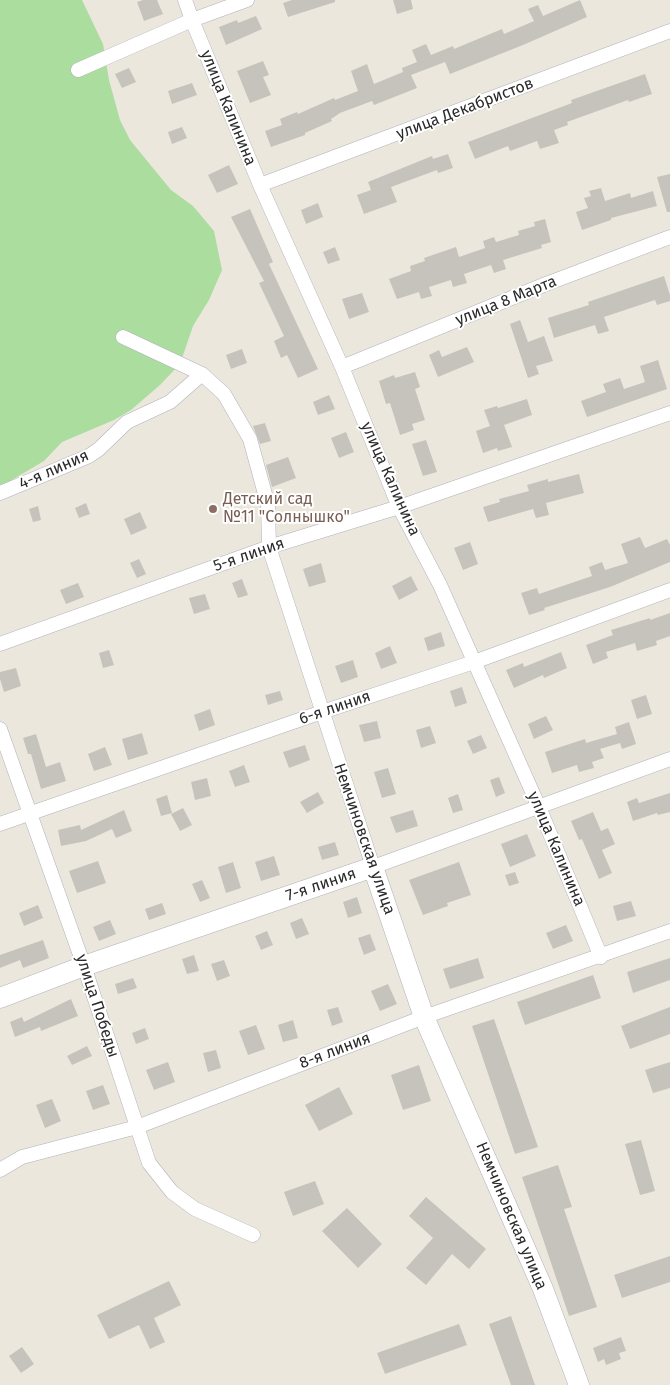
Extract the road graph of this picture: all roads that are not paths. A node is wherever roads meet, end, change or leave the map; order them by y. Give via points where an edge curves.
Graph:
1 (185, 0) edge
2 (247, 0) edge
3 (192, 20) junction
4 (670, 32) edge
5 (78, 70) dead end
6 (260, 186) junction
7 (670, 237) edge
8 (124, 337) dead end
9 (342, 367) junction
10 (202, 374) junction
11 (670, 413) edge
12 (0, 493) edge
13 (400, 507) junction
14 (269, 547) junction
15 (670, 590) edge
16 (0, 644) edge
17 (474, 662) junction
18 (322, 712) junction
19 (0, 729) edge
20 (670, 759) edge
21 (539, 807) junction
22 (30, 812) junction
23 (0, 824) edge
24 (373, 867) junction
25 (670, 931) edge
26 (601, 956) junction
27 (84, 966) junction
28 (0, 998) edge
29 (424, 1017) junction
30 (136, 1127) junction
31 (0, 1170) edge
32 (253, 1235) dead end
33 (579, 1385) edge

1 - 3 street, улица Калинина
2 - 3 street
3 - 5 street
3 - 6 street, улица Калинина
4 - 6 street, улица Декабристов
6 - 9 street, улица Калинина
7 - 9 street, улица 8 Марта
8 - 10 street, Немчиновская улица
9 - 13 street, улица Калинина
10 - 12 street, 4-я линия via 170,402 127,422 89,456
10 - 14 street, Немчиновская улица via 224,394 250,439 268,505
11 - 13 street, 5-я линия
13 - 14 street, 5-я линия
13 - 17 street, улица Калинина
14 - 16 street, 5-я линия
14 - 18 street, Немчиновская улица
15 - 17 street, 6-я линия
17 - 18 street, 6-я линия
17 - 21 street, улица Калинина
18 - 22 street, 6-я линия
18 - 24 street, Немчиновская улица
19 - 22 street, улица Победы
20 - 21 street, 7-я линия
21 - 24 street, 7-я линия
21 - 26 street, улица Калинина
22 - 23 street, 6-я линия
22 - 27 street, улица Победы
24 - 27 main road, 7-я линия
24 - 29 main road, Немчиновская улица
25 - 26 street, 8-я линия
26 - 29 street, 8-я линия
27 - 28 main road, 7-я линия
27 - 30 street, улица Победы
29 - 30 street, 8-я линия
29 - 33 main road, Немчиновская улица via 543,1289
30 - 31 street, 8-я линия via 22,1157
30 - 32 street, улица Победы via 149,1163 172,1192 195,1209

